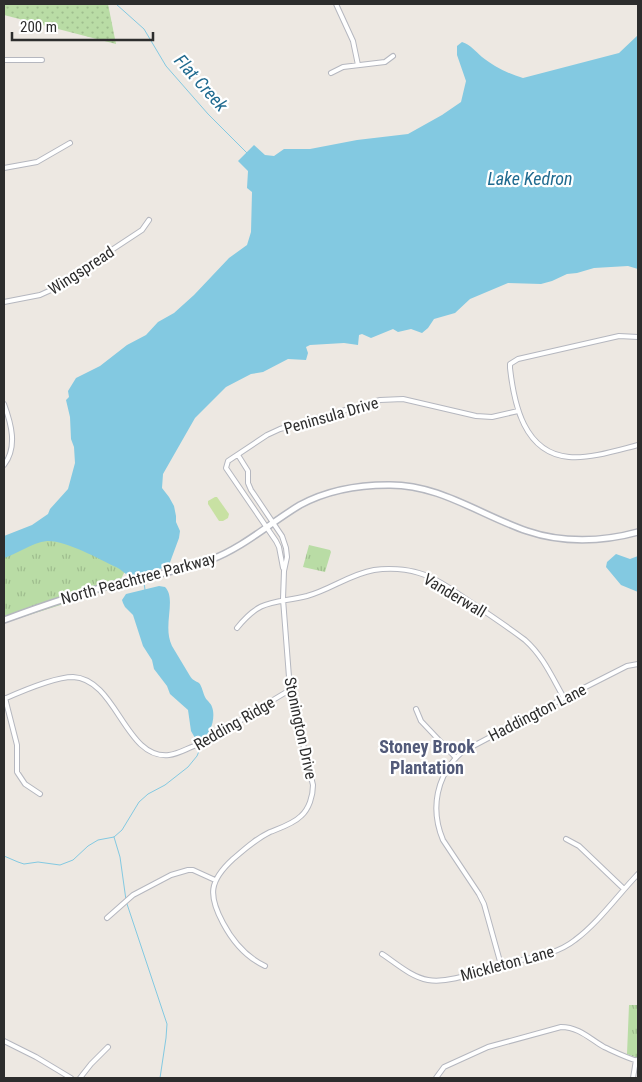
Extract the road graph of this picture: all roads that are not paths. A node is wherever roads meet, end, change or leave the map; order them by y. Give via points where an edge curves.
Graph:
1 (336, 4) edge
2 (393, 56) dead end
3 (4, 60) edge
4 (42, 60) dead end
5 (358, 65) junction
6 (331, 74) dead end
7 (70, 143) dead end
8 (4, 168) edge
9 (149, 220) dead end
10 (4, 302) edge
11 (638, 337) edge
12 (4, 404) edge
13 (518, 411) junction
14 (638, 445) edge
15 (238, 455) junction
16 (4, 465) edge
17 (248, 485) junction
18 (241, 490) junction
19 (274, 523) junction
20 (267, 528) junction
21 (638, 532) edge
22 (284, 571) junction
23 (283, 599) junction
24 (4, 620) edge
25 (237, 628) dead end
26 (638, 664) edge
27 (290, 690) junction
28 (4, 698) edge
29 (564, 698) junction
30 (416, 709) dead end
31 (456, 758) junction
32 (40, 794) dead end
33 (566, 839) dead end
34 (638, 874) edge
35 (215, 880) junction
36 (624, 889) junction
37 (108, 918) dead end
38 (382, 954) dead end
39 (501, 965) junction
40 (265, 966) dead end
41 (4, 1041) edge
42 (108, 1047) dead end
43 (637, 1061) edge
44 (439, 1077) edge
45 (71, 1078) edge
46 (80, 1078) edge
47 (633, 1078) edge

1 - 5 street via 353,41
2 - 5 street via 385,62
3 - 4 street
5 - 6 street via 343,67
7 - 8 street via 38,162
9 - 10 street, Wingspread via 142,230 51,290
11 - 13 street via 619,336 513,361 510,368
12 - 16 street via 13,438 12,449
13 - 14 street via 526,429 538,443 568,457
13 - 15 street, Peninsula Drive via 492,417 476,416 403,399 380,400 280,429
15 - 17 street via 248,471
15 - 18 street via 228,462 226,468
17 - 18 street
17 - 19 street
18 - 20 street
19 - 20 street, North Peachtree Parkway
19 - 21 street, North Peachtree Parkway via 302,504 330,493 389,485 438,493 521,528 552,537 600,539
19 - 22 street, Stonington Drive via 286,548
20 - 22 street, Stonington Drive via 279,547
20 - 24 street, North Peachtree Parkway via 238,548 208,561 81,593
22 - 23 street, Stonington Drive
23 - 25 street, Vanderwall via 259,607
23 - 27 street, Stonington Drive
23 - 29 street, Vanderwall via 307,596 374,570 419,573 450,588 525,640 545,663
26 - 29 street, Haddington Lane via 627,666
27 - 28 street, Redding Ridge via 204,742 163,755 140,744 98,688 85,680 75,677 56,679
27 - 35 street, Stonington Drive via 313,785 309,803 297,820 248,845
28 - 32 street via 17,745 17,772 25,784
29 - 31 street, Haddington Lane via 486,738
30 - 31 street via 421,721
31 - 39 street, Haddington Lane via 438,789 438,825 443,840 484,904
33 - 36 street via 579,846
34 - 36 street, Mickleton Lane
35 - 37 street via 188,870 171,875 129,898
35 - 40 street via 213,901 228,932 239,948
36 - 39 street, Mickleton Lane via 570,944
38 - 39 street, Mickleton Lane via 414,975 435,981
41 - 45 street
42 - 46 street
43 - 44 street via 568,1027 488,1047 444,1067
43 - 47 street

